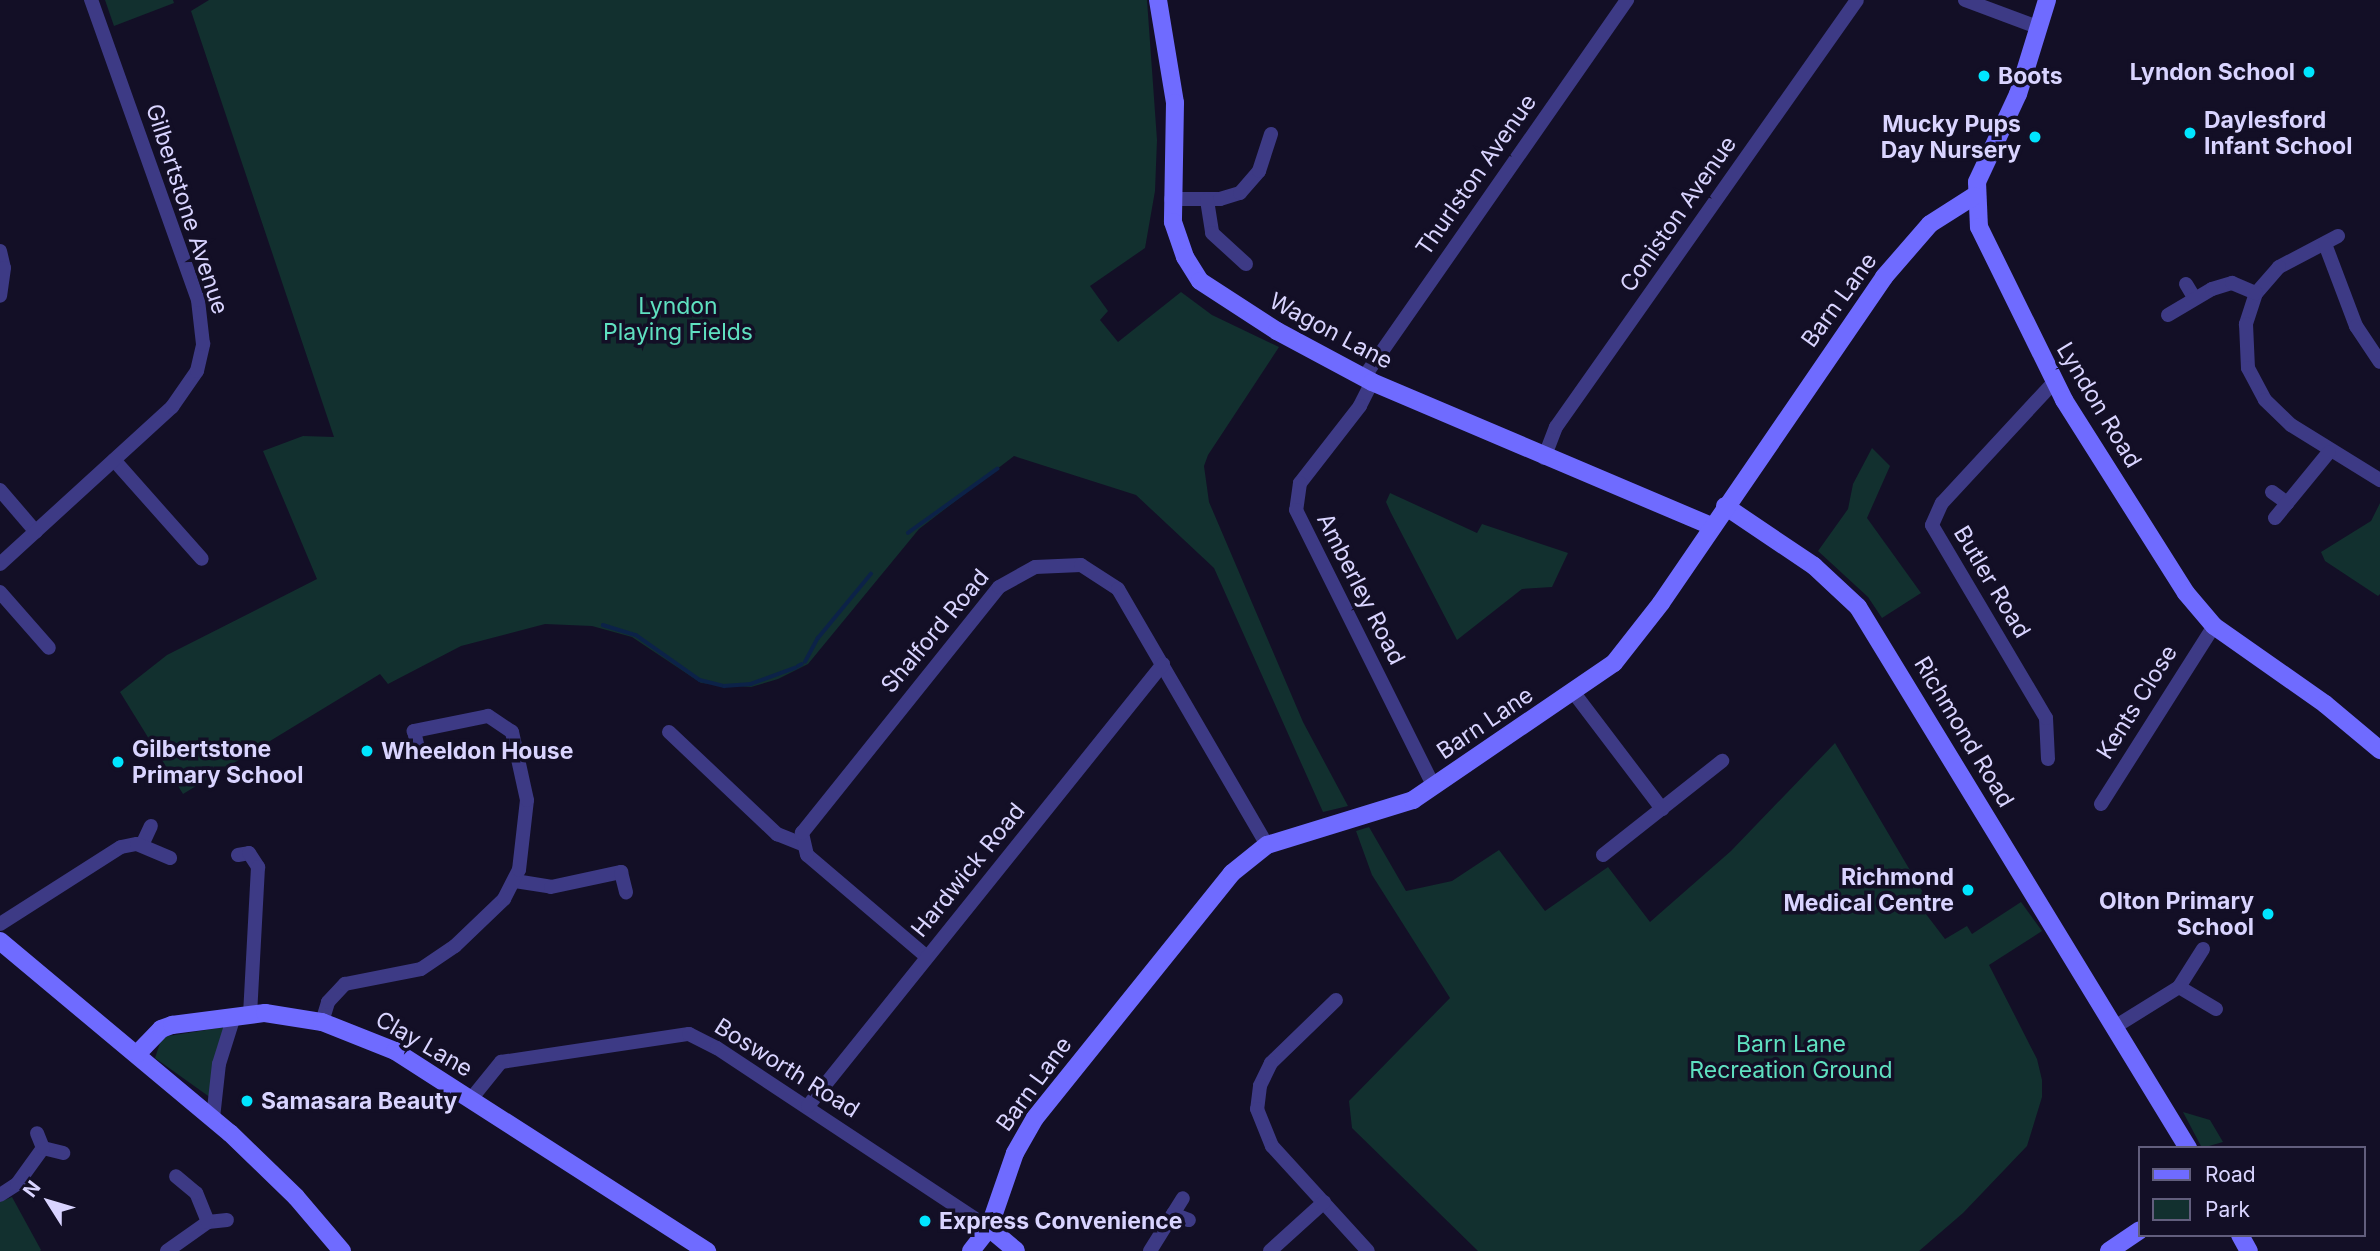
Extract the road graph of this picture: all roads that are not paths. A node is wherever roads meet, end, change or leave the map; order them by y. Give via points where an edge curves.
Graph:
1 (91, 0) edge
2 (1158, 0) edge
3 (1627, 0) edge
4 (1857, 0) edge
5 (1965, 0) edge
6 (2047, 0) edge
7 (2040, 27) junction
8 (1271, 134) dead end
9 (1974, 196) junction
10 (1171, 199) junction
11 (1207, 200) junction
12 (0, 251) edge
13 (1246, 264) dead end
14 (2186, 284) dead end
15 (2256, 293) junction
16 (0, 296) edge
17 (2195, 299) junction
18 (2168, 315) dead end
19 (2380, 362) edge
20 (1368, 380) junction
21 (2054, 382) junction
22 (2329, 452) junction
23 (1544, 458) junction
24 (114, 460) junction
25 (2380, 480) edge
26 (0, 490) edge
27 (2272, 492) dead end
28 (2287, 503) junction
29 (1725, 506) junction
30 (2275, 518) dead end
31 (1711, 526) junction
32 (36, 531) junction
33 (202, 559) dead end
34 (0, 564) edge
35 (0, 592) edge
36 (2214, 625) junction
37 (49, 648) dead end
38 (1163, 664) junction
39 (1574, 693) junction
40 (669, 732) dead end
41 (2380, 750) edge
42 (419, 752) dead end
43 (2048, 759) dead end
44 (1722, 761) dead end
45 (1434, 787) junction
46 (2101, 804) dead end
47 (1661, 809) junction
48 (151, 826) dead end
49 (802, 844) junction
50 (142, 845) junction
51 (1267, 845) junction
52 (238, 855) dead end
53 (1603, 855) dead end
54 (170, 858) dead end
55 (515, 881) junction
56 (626, 892) dead end
57 (0, 923) edge
58 (0, 941) edge
59 (2203, 949) dead end
60 (927, 957) junction
61 (2179, 988) junction
62 (1336, 1000) dead end
63 (2216, 1009) dead end
64 (242, 1015) junction
65 (322, 1022) junction
66 (2113, 1028) junction
67 (138, 1053) junction
68 (471, 1099) junction
69 (808, 1106) junction
70 (213, 1118) junction
71 (37, 1133) dead end
72 (2187, 1146) edge
73 (43, 1148) junction
74 (63, 1153) dead end
75 (176, 1176) dead end
76 (0, 1195) edge
77 (1183, 1198) dead end
78 (1324, 1202) junction
79 (1173, 1214) junction
80 (227, 1220) dead end
81 (1189, 1220) dead end
82 (208, 1222) junction
83 (989, 1228) junction
84 (2138, 1231) edge
85 (167, 1251) edge
86 (342, 1251) edge
87 (706, 1251) edge
88 (971, 1251) edge
89 (1016, 1251) edge
90 (1150, 1251) edge
91 (1270, 1251) edge
92 (1368, 1251) edge
93 (2109, 1251) edge

1 - 24 street, Gilbertstone Avenue via 203,322 197,371 187,390
2 - 10 street, Wagon Lane via 1175,103
3 - 20 street, Thurlston Avenue
4 - 23 street, Coniston Avenue via 1556,427
5 - 7 street
6 - 7 street, Lyndon Road
7 - 9 street, Lyndon Road via 2018,94 1980,170
8 - 11 street via 1251,184 1241,193
9 - 21 street, Lyndon Road via 1979,227
9 - 29 street, Barn Lane via 1930,224 1884,277
10 - 11 street
10 - 20 street, Wagon Lane via 1176,237 1185,257 1215,294
11 - 13 street via 1213,233
12 - 16 street via 4,268
14 - 17 street
15 - 17 street via 2232,283
15 - 19 street via 2279,267 2331,240 2356,326
15 - 22 street via 2244,340 2255,385 2291,425
17 - 18 street
20 - 23 street, Wagon Lane
20 - 45 street, Amberley Road via 1360,406 1300,483 1296,510
21 - 36 street, Lyndon Road via 2186,593
21 - 43 street, Butler Road via 1941,503 1932,525 2046,718
22 - 25 street
22 - 28 street
23 - 31 street, Wagon Lane
24 - 32 street, Gilbertstone Avenue
24 - 33 street
26 - 32 street
27 - 28 street
28 - 30 street
29 - 31 street, Barn Lane
29 - 66 street, Richmond Road via 1814,566 1858,607
31 - 39 street, Barn Lane via 1631,644
32 - 34 street, Gilbertstone Avenue
35 - 37 street
36 - 41 street, Lyndon Road via 2292,679
36 - 46 street, Kents Close
38 - 49 street, Shalford Road via 1118,589 1096,571 1069,563 1014,575 991,596 806,825
38 - 51 street, Shalford Road
38 - 60 street, Hardwick Road
39 - 45 street, Barn Lane
39 - 47 street
40 - 49 street via 778,834
42 - 55 street via 414,731 488,716 512,732 527,800 526,835
44 - 47 street
45 - 51 street, Barn Lane via 1393,809
47 - 53 street
48 - 50 street
49 - 60 street via 807,855
50 - 54 street
50 - 57 street via 121,847
51 - 83 street, Barn Lane via 1221,886 1035,1118 1015,1153
52 - 64 street via 248,853 258,867
55 - 56 street via 551,887 621,872
55 - 65 street via 483,922 435,961 421,969 337,989
58 - 67 street
59 - 61 street
60 - 69 street, Hardwick Road
61 - 63 street
61 - 66 street
62 - 78 street via 1271,1063 1260,1086 1257,1109 1265,1136
64 - 65 street, Clay Lane
64 - 67 street, Clay Lane via 161,1029
64 - 70 street via 219,1064
65 - 68 street, Clay Lane via 395,1051
66 - 72 street, Richmond Road
67 - 70 street
68 - 69 street, Bosworth Road via 501,1062 679,1032 717,1048
68 - 87 street, Clay Lane
69 - 83 street, Bosworth Road
70 - 86 street via 296,1197
71 - 73 street
73 - 74 street
73 - 76 street via 18,1184
75 - 82 street via 196,1193
77 - 79 street
78 - 91 street
78 - 92 street
79 - 81 street
79 - 90 street
80 - 82 street
82 - 85 street
83 - 88 street
83 - 89 street
84 - 93 street

